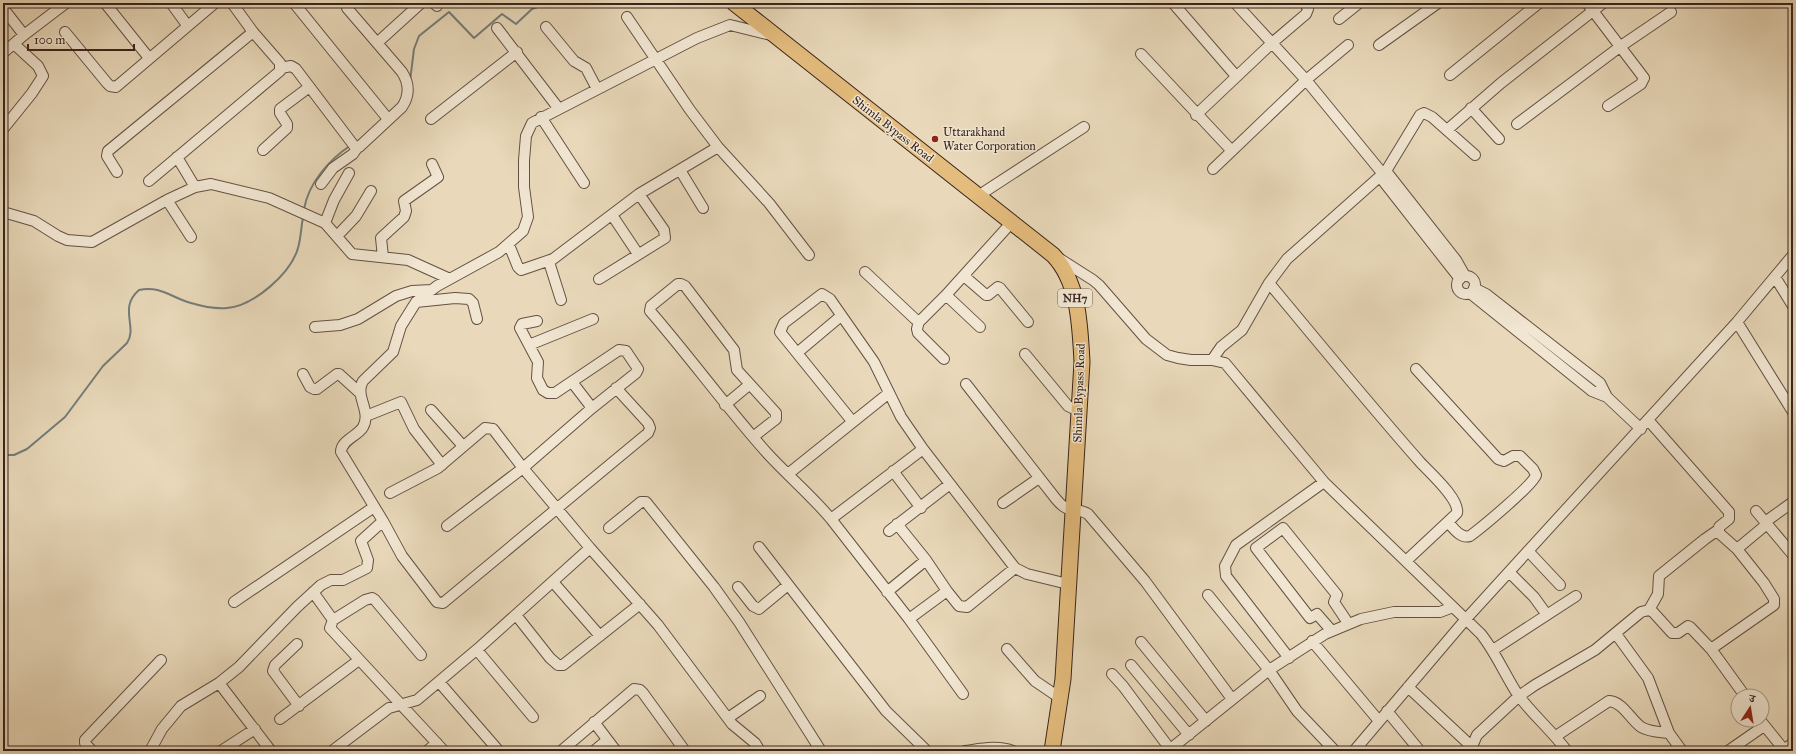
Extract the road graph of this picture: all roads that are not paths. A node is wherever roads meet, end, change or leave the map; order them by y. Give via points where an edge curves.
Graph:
1 (66, 3) edge
2 (105, 3) edge
3 (171, 3) edge
4 (215, 3) edge
5 (232, 3) edge
6 (294, 3) edge
7 (421, 3) edge
8 (734, 3) edge
9 (1173, 3) edge
10 (1305, 3) edge
11 (1359, 3) edge
12 (1438, 3) edge
13 (1539, 3) edge
14 (1603, 3) edge
15 (1237, 5) dead end
16 (1590, 7) edge
17 (3, 8) edge
18 (347, 8) dead end
19 (1671, 12) dead end
20 (627, 17) dead end
21 (1339, 19) dead end
22 (187, 25) junction
23 (546, 27) dead end
24 (497, 28) dead end
25 (65, 32) dead end
26 (253, 32) junction
27 (24, 34) junction
28 (774, 36) junction
29 (377, 43) junction
30 (1272, 43) junction
31 (14, 44) junction
32 (1380, 45) dead end
33 (1348, 46) dead end
34 (1621, 46) junction
35 (517, 52) junction
36 (3, 53) edge
37 (1141, 54) dead end
38 (149, 58) junction
39 (655, 59) junction
40 (281, 68) junction
41 (1450, 75) dead end
42 (1236, 76) junction
43 (1306, 80) junction
44 (308, 88) junction
45 (597, 89) junction
46 (1608, 106) dead end
47 (1471, 108) junction
48 (559, 109) junction
49 (1196, 115) junction
50 (541, 117) junction
51 (388, 119) junction
52 (431, 119) dead end
53 (1517, 124) dead end
54 (1084, 127) dead end
55 (3, 129) edge
56 (1447, 130) junction
57 (1498, 139) dead end
58 (718, 147) junction
59 (357, 148) junction
60 (263, 150) dead end
61 (1231, 150) junction
62 (1475, 155) dead end
63 (177, 157) junction
64 (432, 164) dead end
65 (1213, 168) dead end
66 (680, 170) junction
67 (117, 172) dead end
68 (349, 173) dead end
69 (1383, 174) junction
70 (149, 181) dead end
71 (584, 183) dead end
72 (321, 184) dead end
73 (195, 187) junction
74 (372, 191) dead end
75 (639, 194) junction
76 (978, 196) junction
77 (167, 200) junction
78 (703, 208) dead end
79 (3, 212) edge
80 (612, 215) junction
81 (318, 219) junction
82 (1012, 222) junction
83 (337, 236) junction
84 (191, 238) dead end
85 (509, 245) junction
86 (638, 254) junction
87 (809, 255) dead end
88 (1053, 255) junction
89 (1793, 255) edge
90 (383, 257) junction
91 (549, 262) junction
92 (865, 272) dead end
93 (964, 276) junction
94 (1463, 277) junction
95 (1775, 277) junction
96 (450, 279) junction
97 (599, 279) dead end
98 (1269, 283) junction
99 (432, 290) junction
100 (1472, 290) junction
101 (946, 295) junction
102 (561, 300) dead end
103 (416, 302) junction
104 (1793, 306) edge
105 (841, 316) junction
106 (477, 318) dead end
107 (593, 319) dead end
108 (537, 321) dead end
109 (919, 321) junction
110 (1028, 322) dead end
111 (1737, 322) junction
112 (315, 327) dead end
113 (980, 327) dead end
114 (529, 345) junction
115 (797, 353) junction
116 (1025, 354) dead end
117 (944, 359) dead end
118 (1212, 360) junction
119 (1416, 369) dead end
120 (303, 374) dead end
121 (572, 382) junction
122 (966, 384) dead end
123 (749, 385) junction
124 (616, 388) junction
125 (360, 393) junction
126 (890, 393) junction
127 (725, 404) junction
128 (592, 408) junction
129 (431, 410) dead end
130 (1080, 412) junction
131 (1793, 412) edge
132 (366, 416) junction
133 (1648, 421) junction
134 (852, 422) junction
135 (1641, 429) junction
136 (753, 437) junction
137 (463, 446) junction
138 (923, 450) junction
139 (442, 465) junction
140 (524, 468) junction
141 (893, 471) junction
142 (788, 474) junction
143 (1039, 478) junction
144 (1324, 482) junction
145 (950, 484) junction
146 (390, 493) dead end
147 (1793, 502) edge
148 (1003, 503) dead end
149 (374, 507) junction
150 (557, 508) junction
151 (921, 508) junction
152 (1072, 510) junction
153 (1756, 511) dead end
154 (831, 518) junction
155 (383, 521) junction
156 (1448, 522) junction
157 (1766, 523) junction
158 (897, 524) junction
159 (447, 526) dead end
160 (609, 528) dead end
161 (1718, 530) junction
162 (888, 531) dead end
163 (759, 547) dead end
164 (590, 548) junction
165 (1737, 549) junction
166 (1529, 552) junction
167 (1793, 554) edge
168 (926, 560) junction
169 (1406, 561) junction
170 (1015, 568) junction
171 (1509, 572) junction
172 (553, 582) junction
173 (1068, 584) junction
174 (788, 585) junction
175 (1560, 585) dead end
176 (738, 587) dead end
177 (947, 591) junction
178 (313, 592) junction
179 (887, 592) junction
180 (1208, 595) dead end
181 (1576, 596) dead end
182 (234, 602) dead end
183 (640, 604) junction
184 (1453, 607) junction
185 (1649, 610) junction
186 (516, 615) junction
187 (1547, 615) junction
188 (909, 619) junction
189 (1466, 619) junction
190 (333, 620) junction
191 (1348, 623) junction
192 (1331, 630) junction
193 (1616, 634) junction
194 (600, 636) junction
195 (1312, 641) junction
196 (1141, 642) dead end
197 (297, 644) dead end
198 (1007, 649) dead end
199 (1711, 649) junction
200 (477, 650) junction
201 (1493, 650) junction
202 (421, 655) dead end
203 (1289, 658) junction
204 (161, 660) dead end
205 (359, 660) junction
206 (1131, 665) dead end
207 (1269, 670) junction
208 (1112, 674) dead end
209 (439, 682) junction
210 (219, 683) junction
211 (1408, 687) junction
212 (1738, 688) edge
213 (963, 694) dead end
214 (760, 696) dead end
215 (1519, 696) junction
216 (1060, 698) junction
217 (1232, 699) junction
218 (402, 704) junction
219 (299, 706) junction
220 (1387, 711) junction
221 (533, 717) dead end
222 (728, 718) junction
223 (280, 719) dead end
224 (1206, 721) junction
225 (1379, 721) junction
226 (594, 722) junction
227 (1756, 728) edge
228 (1766, 728) edge
229 (255, 729) junction
230 (1669, 733) junction
231 (1188, 735) junction
232 (1556, 736) junction
233 (607, 740) junction
234 (1793, 743) edge
235 (441, 747) edge
236 (1471, 748) edge
237 (498, 750) edge
238 (1169, 750) edge
239 (1785, 750) edge
240 (92, 751) edge
241 (150, 751) edge
242 (221, 751) edge
243 (271, 751) edge
244 (332, 751) edge
245 (427, 751) edge
246 (561, 751) edge
247 (594, 751) edge
248 (616, 751) edge
249 (685, 751) edge
250 (760, 751) edge
251 (821, 751) edge
252 (927, 751) edge
253 (965, 751) edge
254 (1013, 751) edge
255 (1052, 751) edge
256 (1335, 751) edge
257 (1354, 751) edge
258 (1420, 751) edge
259 (1567, 751) edge
260 (1682, 751) edge
261 (1728, 751) edge

1 - 27 street
2 - 38 street
3 - 22 street
4 - 22 street
5 - 26 street
6 - 51 street
7 - 29 street
8 - 28 highway, Shimla Bypass Road / NH7
9 - 42 street
10 - 30 street via 1308,9 1306,14
11 - 21 street
12 - 32 street
13 - 41 street
14 - 16 street
15 - 30 street
16 - 34 street
16 - 47 street
17 - 27 street
18 - 29 street
19 - 34 street
20 - 39 street
22 - 38 street
23 - 45 street via 574,61 586,68
24 - 35 street
25 - 38 street via 112,87 117,86
26 - 40 street via 280,63
26 - 67 street via 108,151 107,156
27 - 31 street
28 - 39 street via 735,25 725,26
28 - 76 highway, Shimla Bypass Road / NH7
29 - 51 street via 408,82 404,103
30 - 42 street
30 - 43 street
31 - 36 street
31 - 55 street via 38,66 43,76
33 - 43 street
34 - 46 street via 1644,81
34 - 53 street
35 - 48 street
35 - 52 street
37 - 49 street
39 - 45 street
39 - 58 street
40 - 44 street via 294,67
40 - 63 street
42 - 49 street
43 - 61 street
43 - 69 street
44 - 59 street
44 - 60 street via 280,109 287,128
45 - 48 street
47 - 56 street
47 - 57 street
48 - 50 street
49 - 61 street
50 - 71 street
50 - 85 street via 532,123 526,136 524,173 528,217 523,231
51 - 59 street
54 - 76 street
56 - 62 street
56 - 69 street via 1432,117 1424,113 1420,115
58 - 66 street
58 - 87 street via 769,203
59 - 72 street via 353,154 333,168
61 - 65 street
63 - 70 street
63 - 73 street
64 - 90 street via 438,177 404,201 404,217 381,238
66 - 75 street
66 - 78 street
68 - 81 street via 334,200
69 - 94 street
69 - 98 street via 1287,259
73 - 77 street
73 - 81 street via 211,184 240,190 269,198
74 - 83 street via 356,216
75 - 80 street
75 - 86 street via 665,235 664,240
76 - 82 highway, Shimla Bypass Road / NH7
77 - 79 street via 92,242 67,240 34,221
77 - 84 street
80 - 86 street
80 - 91 street
81 - 83 street
82 - 88 highway, Shimla Bypass Road / NH7
82 - 93 street
83 - 90 street via 352,254
85 - 91 street via 521,270
85 - 96 street
86 - 97 street
88 - 118 street via 1093,280 1146,339 1167,355 1191,360
88 - 130 highway, Shimla Bypass Road / NH7 via 1068,279 1076,300 1082,362
89 - 95 street
90 - 96 street via 415,262
91 - 102 street
92 - 109 street
93 - 101 street
93 - 110 street via 986,295 1000,288
94 - 100 street via 1473,278 1475,284
94 - 100 street via 1458,284 1459,290 1464,293
95 - 104 street
95 - 111 street
96 - 99 street
98 - 118 street via 1242,330 1221,348
98 - 156 street via 1452,498 1457,509
99 - 103 street
99 - 112 street via 412,291 396,296 358,319 340,325
100 - 135 street via 1592,391 1607,397
101 - 109 street
101 - 113 street
103 - 106 street via 469,299 473,303
103 - 125 street via 401,326 393,352 363,381
105 - 115 street
105 - 115 street via 830,299 822,294 784,323 780,332
105 - 126 street via 874,362
107 - 114 street
108 - 114 street via 520,326
109 - 117 street via 917,331
111 - 131 street
111 - 133 street
114 - 121 street via 538,362 536,378 544,390 552,394
115 - 134 street
116 - 130 street via 1068,406
118 - 144 street via 1225,363 1230,368
119 - 156 street via 1498,459 1504,461 1513,456 1520,456 1536,475 1533,481 1470,536 1462,535
120 - 125 street via 310,387 317,389 339,374
121 - 124 street via 622,350 626,351 638,370
121 - 128 street
122 - 143 street
123 - 127 street
123 - 127 street via 737,370 734,350 685,286 674,286 651,306 650,311
123 - 136 street via 776,415 776,419
124 - 128 street
124 - 150 street via 648,423 649,431
125 - 132 street
126 - 134 street
126 - 138 street
127 - 136 street
128 - 140 street
129 - 137 street
130 - 152 highway, Shimla Bypass Road / NH7
132 - 139 street via 401,402 414,429
132 - 149 street via 363,426 342,446 341,452
133 - 135 street
133 - 161 street via 1729,512 1729,519
134 - 142 street
135 - 166 street
136 - 142 street
137 - 139 street
137 - 140 street via 485,428 491,428
138 - 141 street
138 - 145 street
139 - 146 street
140 - 150 street
140 - 159 street
141 - 151 street
141 - 154 street
142 - 154 street
143 - 148 street
143 - 152 street via 1059,503
144 - 169 street
144 - 203 street via 1236,545 1225,566 1226,576
145 - 151 street
145 - 170 street
147 - 157 street
149 - 155 street
149 - 182 street
150 - 155 street via 441,603 437,602 411,568
150 - 164 street
151 - 158 street
152 - 173 highway, Shimla Bypass Road / NH7
152 - 217 street via 1088,514 1145,581
153 - 157 street
154 - 179 street
155 - 178 street via 361,541 369,563 367,568 343,580 328,581
156 - 169 street
157 - 165 street
157 - 167 street
158 - 162 street
158 - 168 street
160 - 251 street via 641,502 646,502 739,622
161 - 165 street
161 - 185 street via 1660,576 1658,594
163 - 174 street
164 - 172 street
164 - 183 street
165 - 199 street via 1764,583 1775,602
166 - 171 street
166 - 175 street
168 - 177 street
168 - 179 street
169 - 184 street
170 - 173 street via 1027,574
170 - 177 street via 967,607 959,606
171 - 187 street via 1534,597
171 - 189 street
172 - 186 street
172 - 194 street
173 - 216 highway, Shimla Bypass Road / NH7
174 - 176 street via 759,609
174 - 252 street via 886,711
177 - 188 street
178 - 190 street
178 - 210 street via 239,667
179 - 188 street
180 - 207 street
181 - 187 street
183 - 194 street
183 - 222 street
184 - 189 street
184 - 191 street via 1440,612 1394,612
185 - 193 street via 1641,612
185 - 199 street via 1672,633 1690,627
186 - 194 street via 558,665 568,662
186 - 200 street
187 - 201 street
188 - 213 street
189 - 201 street
189 - 211 street
190 - 202 street via 372,598
190 - 205 street via 330,628
191 - 192 street
191 - 192 street via 1334,602 1337,595 1283,528 1256,548 1310,618 1317,614
192 - 195 street
193 - 215 street via 1595,650
193 - 230 street via 1648,678
195 - 203 street
195 - 225 street
196 - 224 street
197 - 219 street via 275,665 273,671
198 - 216 street via 1035,681
199 - 212 street
200 - 209 street
200 - 221 street
201 - 215 street
203 - 207 street
204 - 240 street via 86,740 85,743
205 - 218 street
205 - 219 street
206 - 231 street
207 - 217 street
207 - 256 street via 1297,712
208 - 238 street
209 - 218 street via 417,700
209 - 237 street
210 - 229 street
210 - 241 street via 181,706 162,729
211 - 220 street
211 - 236 street
214 - 222 street
215 - 232 street
215 - 236 street via 1477,735
216 - 255 highway, Shimla Bypass Road / NH7
217 - 224 street
218 - 235 street
218 - 244 street via 389,708
219 - 223 street
220 - 225 street
220 - 258 street
222 - 250 street
224 - 231 street
225 - 257 street
226 - 233 street
226 - 246 street
226 - 249 street via 630,690 637,689 643,692
227 - 261 street
228 - 239 street
229 - 242 street
229 - 243 street
230 - 232 street via 1647,730 1618,704 1609,701
230 - 260 street
231 - 238 street
232 - 259 street
233 - 247 street
233 - 248 street
234 - 239 street
235 - 245 street
253 - 254 street via 995,748

